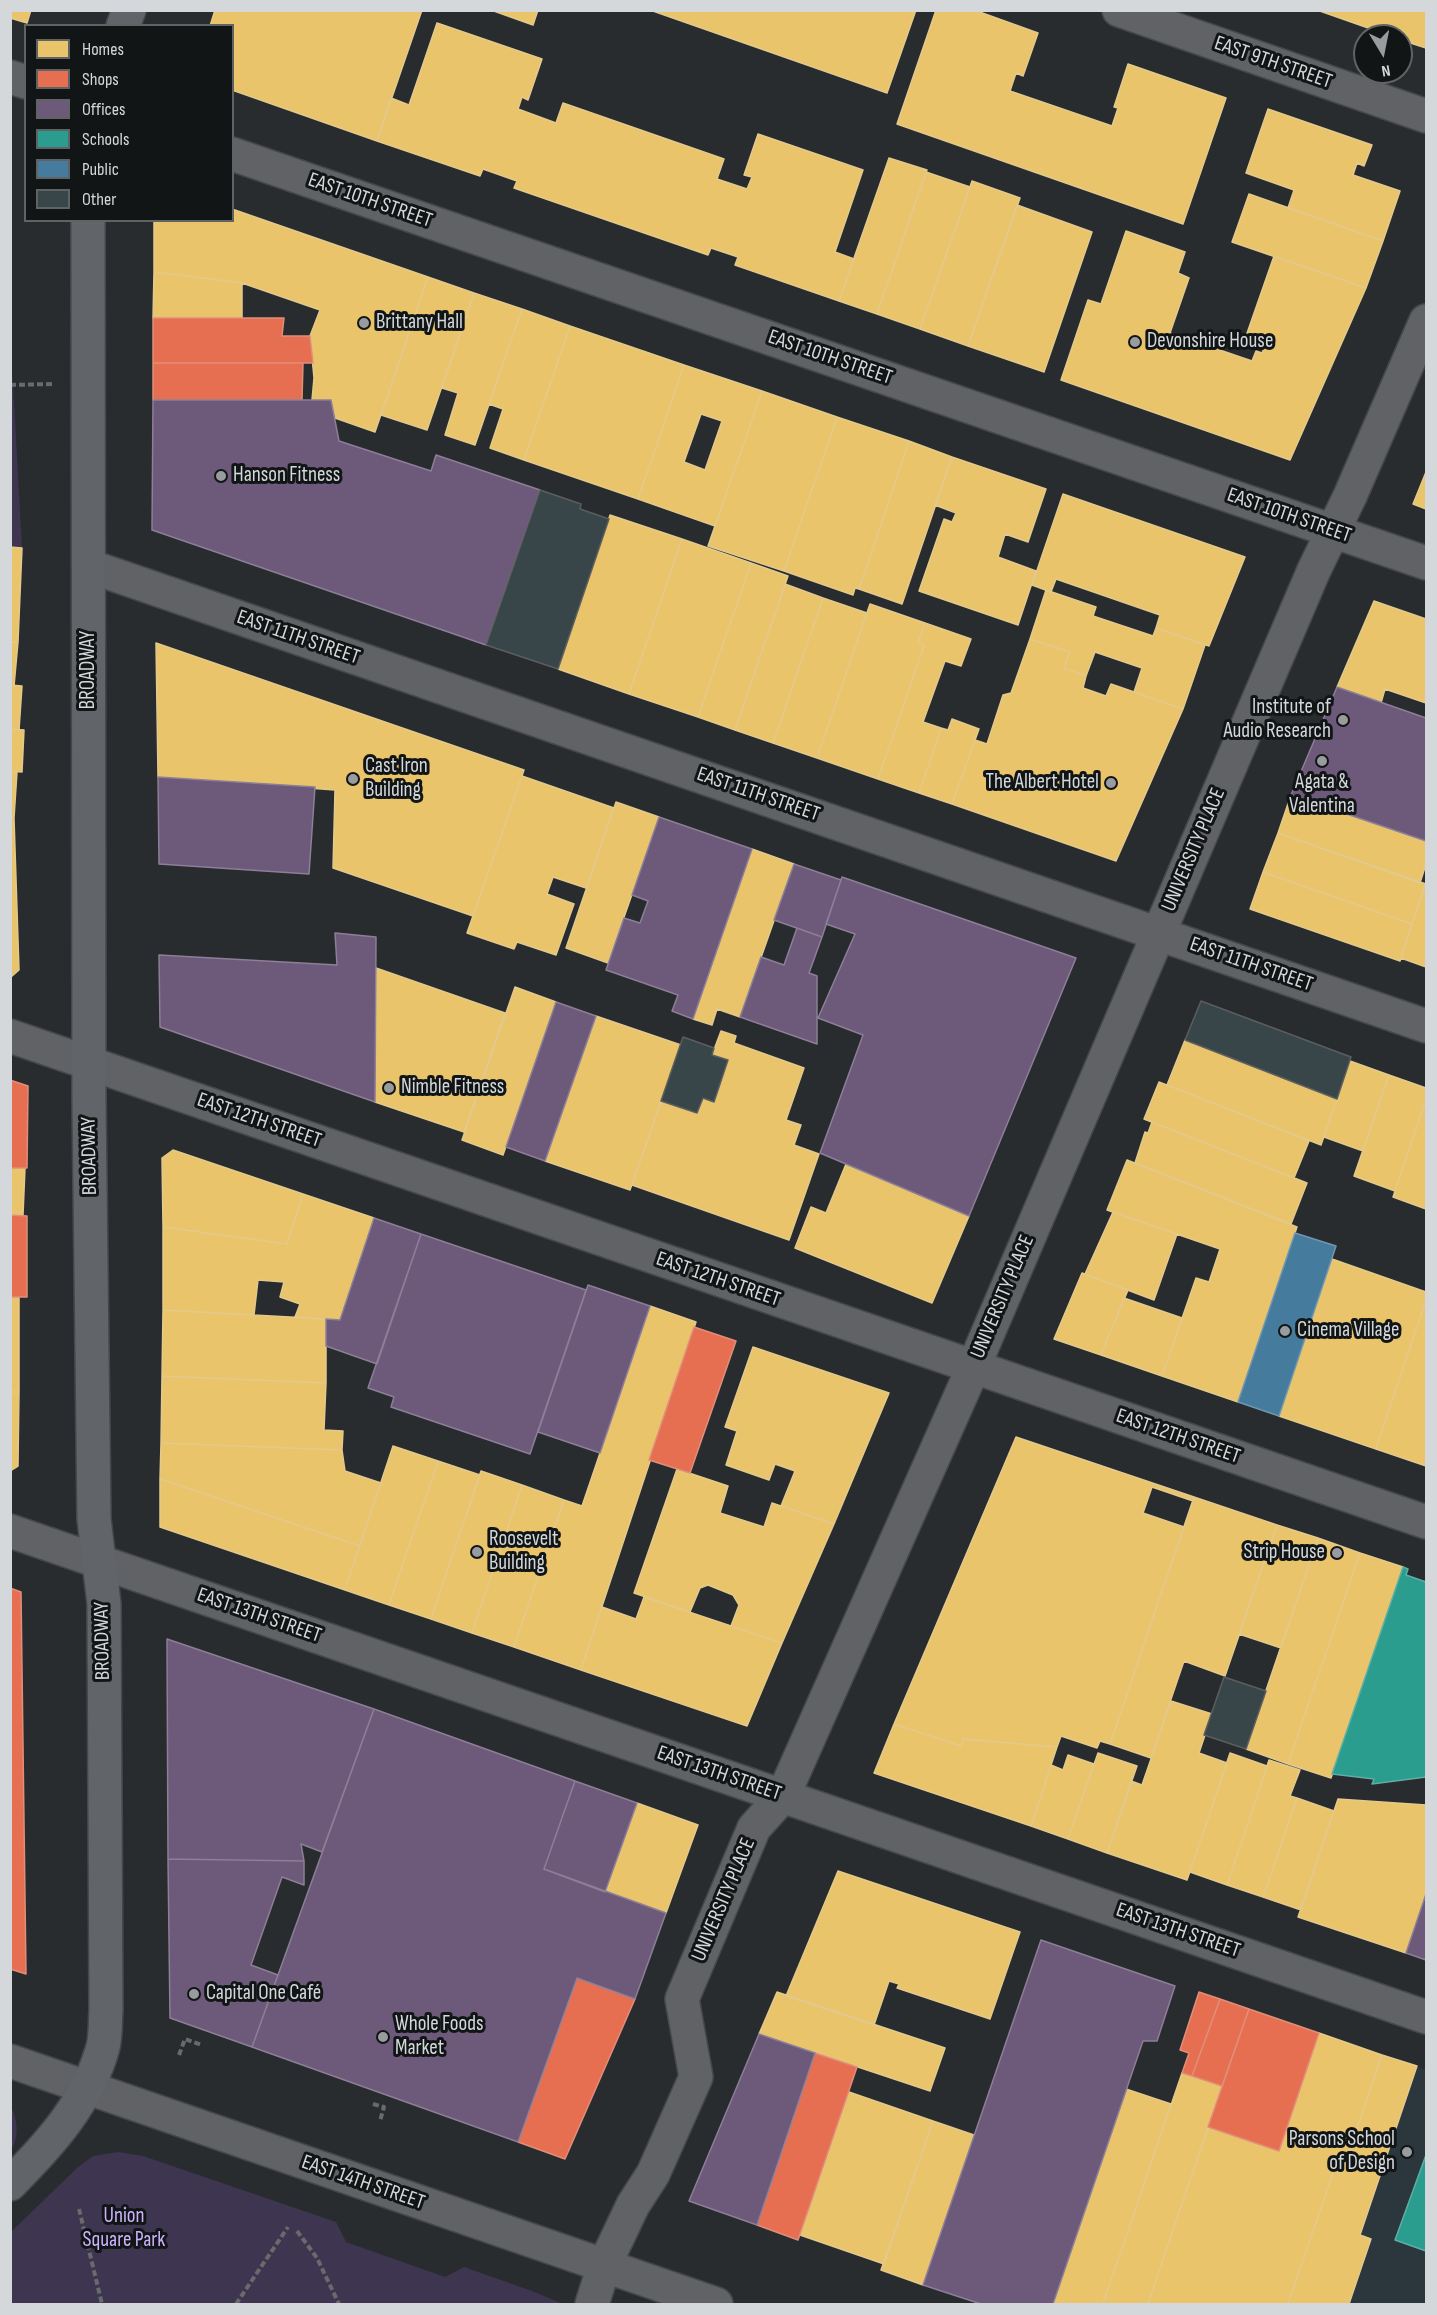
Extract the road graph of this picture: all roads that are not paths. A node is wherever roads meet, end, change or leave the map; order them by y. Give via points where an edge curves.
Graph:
1 (1119, 10) edge
2 (1426, 116) edge
3 (234, 155) edge
4 (88, 222) edge
5 (1426, 321) edge
6 (1333, 531) junction
7 (1426, 563) edge
8 (89, 566) junction
9 (1159, 933) junction
10 (1426, 1026) edge
11 (10, 1036) edge
12 (90, 1063) junction
13 (974, 1368) junction
14 (1426, 1522) edge
15 (10, 1531) edge
16 (98, 1560) junction
17 (783, 1796) junction
18 (1426, 2017) edge
19 (10, 2061) edge
20 (86, 2087) junction
21 (10, 2184) edge
22 (604, 2266) junction
23 (592, 2304) edge
24 (716, 2304) edge

1 - 2 street, EAST 9TH STREET
3 - 6 street, EAST 10TH STREET
4 - 8 main road, BROADWAY
5 - 6 street, UNIVERSITY PLACE
6 - 7 street, EAST 10TH STREET
6 - 9 street, UNIVERSITY PLACE
8 - 9 street, EAST 11TH STREET
8 - 12 main road, BROADWAY
9 - 10 street, EAST 11TH STREET
9 - 13 street, UNIVERSITY PLACE
11 - 12 street, EAST 12TH STREET
12 - 13 street, EAST 12TH STREET
12 - 16 main road, BROADWAY via 94,1519
13 - 14 street, EAST 12TH STREET
13 - 17 street, UNIVERSITY PLACE
15 - 16 street, EAST 13TH STREET
16 - 17 street, EAST 13TH STREET
16 - 20 main road, BROADWAY via 104,1604 106,2010 103,2045
17 - 18 street, EAST 13TH STREET
17 - 22 street, UNIVERSITY PLACE via 754,1828 682,1999 696,2077 653,2174 633,2205
19 - 20 street, EAST 14TH STREET
20 - 21 main road, BROADWAY via 52,2142
20 - 22 street, EAST 14TH STREET
22 - 23 street, UNIVERSITY PLACE
22 - 24 street, EAST 14TH STREET

